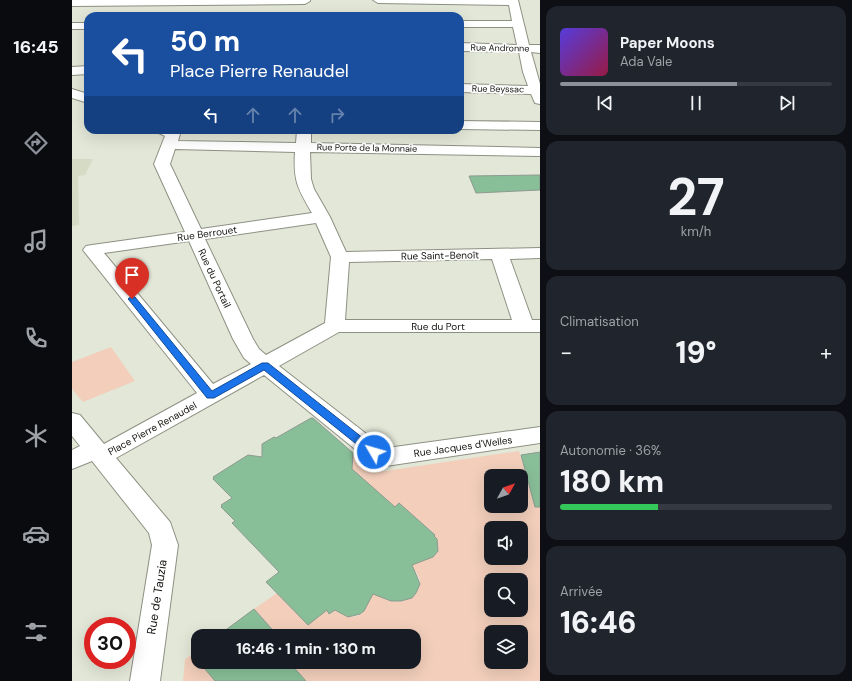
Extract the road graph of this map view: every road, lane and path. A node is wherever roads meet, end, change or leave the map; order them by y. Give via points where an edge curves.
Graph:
1 (378, 0) edge
2 (513, 1) edge
3 (72, 3) edge
4 (305, 3) edge
5 (464, 24) edge
6 (518, 24) junction
7 (72, 26) edge
8 (84, 26) edge
9 (464, 47) edge
10 (524, 48) junction
11 (540, 49) edge
12 (84, 70) edge
13 (72, 71) edge
14 (464, 88) edge
15 (72, 93) edge
16 (538, 95) edge
17 (84, 98) edge
18 (464, 125) edge
19 (540, 126) edge
20 (173, 134) edge
21 (304, 134) edge
22 (170, 144) junction
23 (303, 147) junction
24 (540, 152) edge
25 (322, 217) junction
26 (195, 235) junction
27 (540, 253) edge
28 (499, 254) junction
29 (340, 257) junction
30 (335, 326) junction
31 (532, 326) edge
32 (265, 365) junction
33 (211, 396) junction
34 (72, 421) edge
35 (540, 435) edge
36 (98, 453) junction
37 (72, 460) edge
38 (152, 516) joint
39 (145, 681) edge

1 - 2 street
2 - 6 street
3 - 4 street
5 - 6 street
6 - 10 street
7 - 8 street
9 - 10 street, Rue Andronne
10 - 11 street, Rue Andronne
10 - 16 street
12 - 13 street
14 - 16 street, Rue Beyssac
15 - 17 street
18 - 19 street
20 - 22 street
21 - 23 street
22 - 23 street, Rue Porte de la Monnaie
22 - 26 street, Rue du Portail via 162,164
23 - 24 street, Rue Porte de la Monnaie
23 - 25 street via 303,179
25 - 26 street, Rue Berrouet
25 - 29 street
26 - 32 street, Rue du Portail via 242,339 251,353
26 - 33 street, Rue Berrouet via 92,250
27 - 28 street, Rue Saint-Benoît
28 - 29 street, Rue Saint-Benoît
28 - 31 street
29 - 30 street
30 - 31 street, Rue du Port
30 - 32 street, Place Pierre Renaudel
32 - 33 street, Place Pierre Renaudel
32 - 35 street, Rue Jacques d'Welles via 374,452 386,457
33 - 36 street, Place Pierre Renaudel
34 - 36 street
36 - 37 street
36 - 38 street, Place Pierre Renaudel
38 - 39 street, Rue de Tauzia via 161,530 165,545

